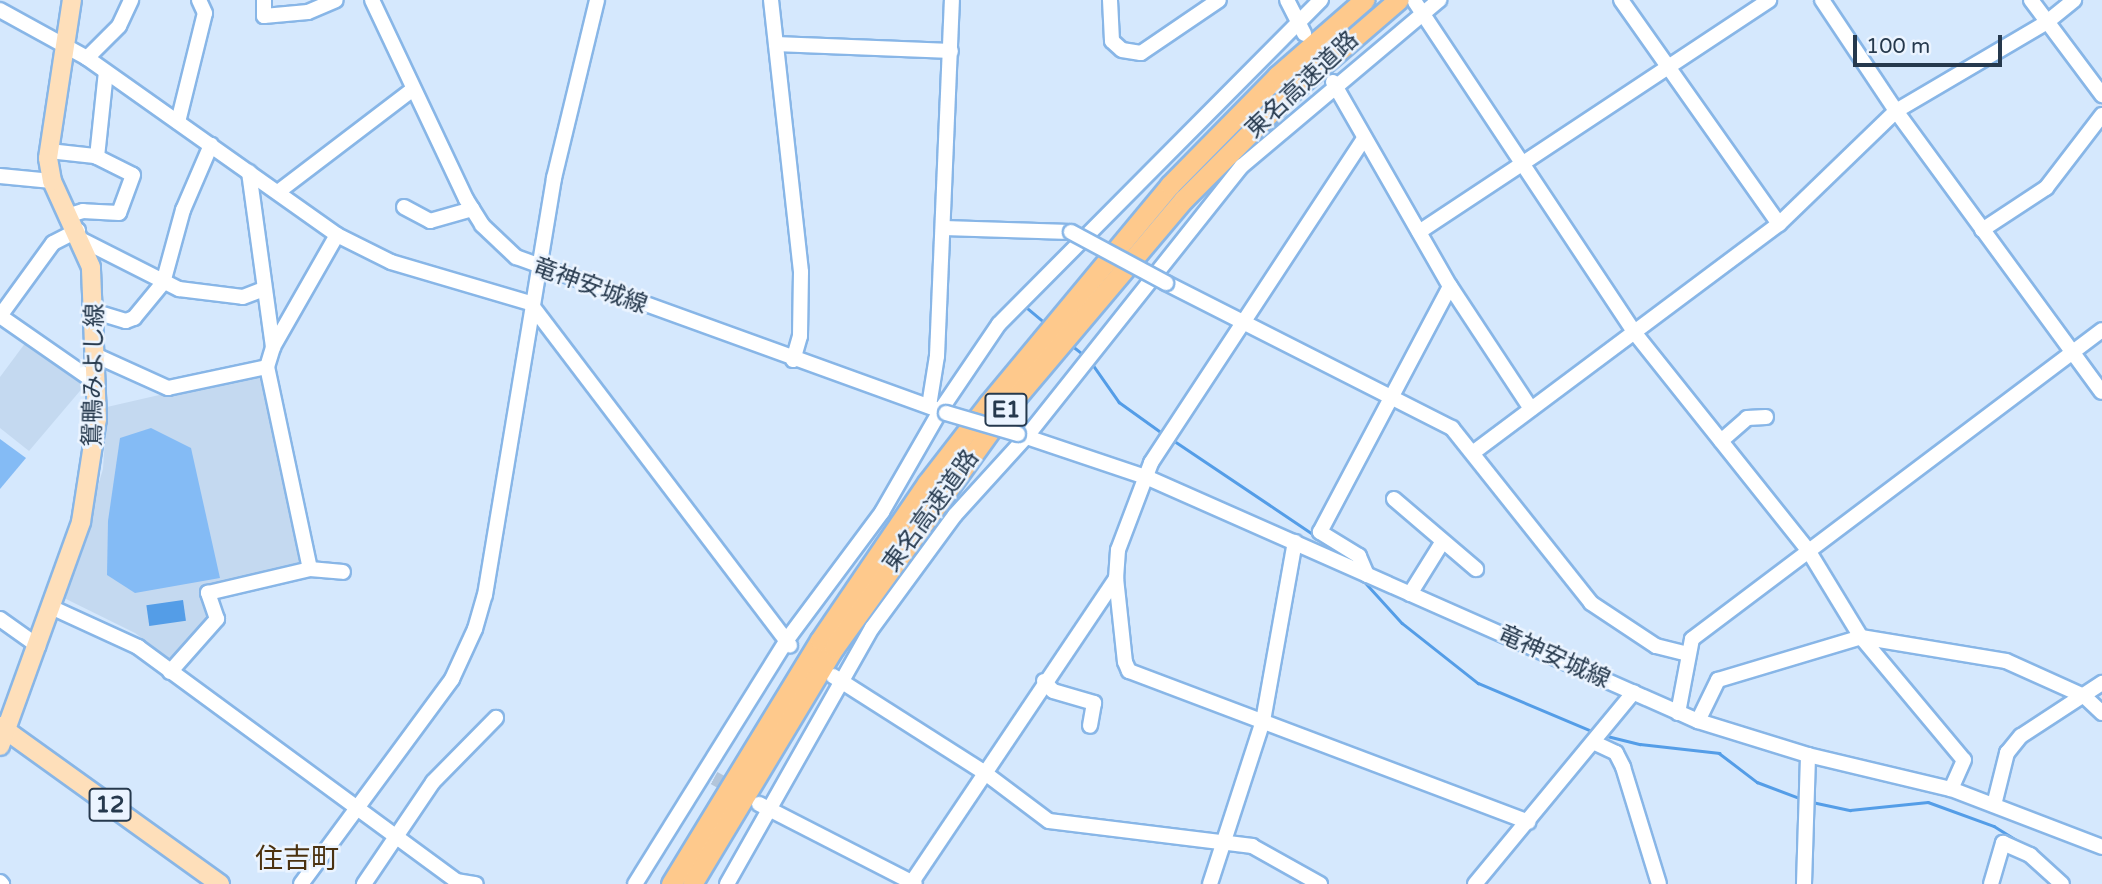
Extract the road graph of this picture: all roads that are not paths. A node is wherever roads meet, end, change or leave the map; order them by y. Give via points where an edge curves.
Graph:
1 (72, 0) edge
2 (131, 0) edge
3 (199, 0) edge
4 (264, 0) edge
5 (336, 0) edge
6 (372, 0) edge
7 (597, 0) edge
8 (771, 0) edge
9 (952, 0) edge
10 (1110, 0) edge
11 (1219, 0) edge
12 (1287, 0) edge
13 (1321, 0) edge
14 (1364, 0) edge
15 (1440, 0) edge
16 (1621, 0) edge
17 (1769, 0) edge
18 (1822, 0) edge
19 (2031, 0) edge
20 (2074, 0) edge
21 (1411, 6) edge
22 (0, 10) edge
23 (2047, 22) junction
24 (1301, 28) junction
25 (776, 44) junction
26 (63, 46) junction
27 (951, 51) junction
28 (87, 58) junction
29 (1668, 67) junction
30 (106, 72) junction
31 (1334, 85) junction
32 (413, 89) junction
33 (2102, 95) edge
34 (1896, 111) junction
35 (2102, 115) edge
36 (178, 122) junction
37 (1363, 140) junction
38 (211, 145) junction
39 (49, 151) junction
40 (97, 157) junction
41 (1519, 163) junction
42 (250, 172) junction
43 (0, 176) edge
44 (52, 181) junction
45 (278, 191) junction
46 (404, 207) dead end
47 (472, 209) junction
48 (1779, 224) junction
49 (77, 228) junction
50 (943, 228) junction
51 (1982, 230) junction
52 (1419, 232) junction
53 (337, 236) junction
54 (538, 268) junction
55 (163, 283) junction
56 (1450, 286) junction
57 (264, 289) junction
58 (530, 303) junction
59 (96, 312) junction
60 (0, 316) edge
61 (1241, 321) junction
62 (2102, 330) edge
63 (1634, 332) junction
64 (273, 347) junction
65 (2071, 352) junction
66 (97, 356) junction
67 (793, 360) junction
68 (267, 366) junction
69 (95, 382) junction
70 (2102, 392) edge
71 (1390, 394) junction
72 (1531, 409) junction
73 (938, 410) junction
74 (1766, 417) dead end
75 (1022, 435) junction
76 (1721, 441) junction
77 (1474, 452) junction
78 (1146, 477) junction
79 (1394, 499) dead end
80 (1443, 541) junction
81 (1295, 542) junction
82 (1808, 550) junction
83 (310, 569) junction
84 (1476, 569) dead end
85 (343, 572) dead end
86 (1367, 575) junction
87 (1116, 578) junction
88 (1410, 594) junction
89 (52, 608) junction
90 (0, 619) edge
91 (1861, 637) junction
92 (789, 644) junction
93 (38, 646) junction
94 (1688, 654) junction
95 (170, 672) junction
96 (838, 679) junction
97 (1044, 681) junction
98 (2102, 683) edge
99 (1634, 692) junction
100 (2084, 696) junction
101 (1678, 713) junction
102 (2102, 713) edge
103 (496, 718) dead end
104 (1263, 721) junction
105 (1698, 721) junction
106 (1090, 726) dead end
107 (2, 734) edge
108 (1595, 743) junction
109 (1808, 755) junction
110 (985, 773) junction
111 (1951, 789) junction
112 (1994, 805) junction
113 (763, 807) junction
114 (358, 809) junction
115 (1528, 822) junction
116 (396, 836) junction
117 (1222, 842) junction
118 (2102, 847) edge
119 (896, 880) edge
120 (455, 883) edge
121 (914, 883) edge
122 (220, 884) edge
123 (301, 884) edge
124 (364, 884) edge
125 (477, 884) edge
126 (635, 884) edge
127 (671, 884) edge
128 (692, 884) edge
129 (727, 884) edge
130 (1210, 884) edge
131 (1320, 884) edge
132 (1475, 884) edge
133 (1659, 884) edge
134 (1804, 884) edge
135 (1991, 884) edge
136 (2062, 884) edge

1 - 26 main road, 鴛鴨みよし線
2 - 28 street via 119,26
3 - 36 street via 205,13
4 - 5 street via 264,16 309,12
6 - 32 street, 竜神安城線
7 - 54 street via 554,178
8 - 25 street
9 - 27 street
10 - 11 street via 1112,41 1122,50 1141,52
12 - 24 street
13 - 24 street
14 - 127 highway, 東名高速道路 / E1 via 1277,76 1170,185 989,403 927,483 820,640
15 - 21 street
16 - 29 street
17 - 29 street
18 - 34 street
19 - 23 street
20 - 23 street
21 - 31 street
21 - 41 street
21 - 128 highway, 東名高速道路 / E1 via 1290,93 1184,199 1003,413 834,648
22 - 26 street
23 - 33 street
23 - 34 street
24 - 73 street via 1138,182 999,324
25 - 27 street
25 - 67 street via 801,272 800,336
26 - 28 street
26 - 39 main road, 鴛鴨みよし線
27 - 50 street
28 - 30 street
29 - 41 street
29 - 48 street
30 - 36 street
30 - 40 street
31 - 37 street
31 - 75 street via 1242,166
32 - 45 street
32 - 47 street, 竜神安城線
34 - 48 street
34 - 51 street
35 - 51 street via 2046,188
36 - 38 street
37 - 52 street
37 - 61 street
38 - 42 street
38 - 55 street via 183,209
39 - 40 street
39 - 44 main road, 鴛鴨みよし線
40 - 49 street via 133,176 119,213 83,211
41 - 52 street
41 - 63 street
42 - 45 street
42 - 57 street
43 - 44 street
44 - 49 main road, 鴛鴨みよし線
45 - 53 street
46 - 47 street via 430,221
47 - 54 street, 竜神安城線 via 500,245
48 - 63 street
49 - 55 street
49 - 59 main road, 鴛鴨みよし線 via 91,267
49 - 60 street via 53,243
50 - 61 street, bridge via 1071,232
50 - 73 street
51 - 65 street
52 - 56 street
53 - 58 street via 391,261
53 - 64 street
54 - 58 street
54 - 67 street, 竜神安城線
55 - 57 street via 225,297
55 - 59 street via 134,318 126,321
56 - 71 street
56 - 72 street
57 - 64 street
58 - 92 street
58 - 114 street via 485,595 475,629 452,679
59 - 66 main road, 鴛鴨みよし線
60 - 69 street
61 - 71 street
61 - 78 street
62 - 65 street
63 - 72 street
63 - 76 street
64 - 68 street
65 - 70 street
65 - 82 street
66 - 68 street via 168,388
66 - 69 main road, 鴛鴨みよし線
67 - 73 street, 竜神安城線
68 - 83 street
69 - 89 main road, 鴛鴨みよし線 via 91,474
71 - 77 street via 1452,428
71 - 86 street via 1320,532 1359,556
72 - 77 street
73 - 75 street, 竜神安城線, bridge
73 - 92 street via 882,512
74 - 76 street via 1746,418
75 - 78 street, 竜神安城線
75 - 96 street via 956,514
76 - 82 street
77 - 94 street via 1591,603 1656,646
78 - 81 street, 竜神安城線
78 - 87 street via 1118,551
79 - 80 street
80 - 84 street
80 - 88 street
81 - 86 street, 竜神安城線
81 - 104 street
82 - 91 street
82 - 94 street via 1692,639
83 - 85 street
83 - 95 street via 208,593 217,618
86 - 88 street, 竜神安城線
87 - 97 street
87 - 104 street via 1129,671
88 - 99 street, 竜神安城線
89 - 93 main road, 鴛鴨みよし線
89 - 95 street via 138,648
90 - 93 street
91 - 100 street via 2006,661
91 - 105 street via 1718,680
91 - 111 street via 1964,760
92 - 126 street
93 - 107 main road, 鴛鴨みよし線
94 - 101 street
95 - 114 street via 291,754
96 - 110 street
96 - 113 street
97 - 106 street via 1052,691 1094,703
97 - 110 street
98 - 100 street
99 - 101 street, 竜神安城線
99 - 108 street
100 - 102 street
100 - 112 street via 2021,736 2007,753
101 - 105 street, 竜神安城線
103 - 116 street via 433,782
104 - 115 street
104 - 117 street
105 - 109 street, 竜神安城線
107 - 122 main road, 12
108 - 115 street
108 - 133 street via 1616,753 1623,767
109 - 111 street, 竜神安城線
109 - 134 street
110 - 117 street via 1049,821
110 - 121 street
111 - 112 street, 竜神安城線
112 - 118 street, 竜神安城線
113 - 119 street
113 - 129 street
114 - 116 street
114 - 123 street
115 - 132 street
116 - 120 street
116 - 124 street
117 - 130 street
117 - 131 street via 1252,846
119 - 121 street
120 - 125 street
135 - 136 street via 2003,843 2030,855

